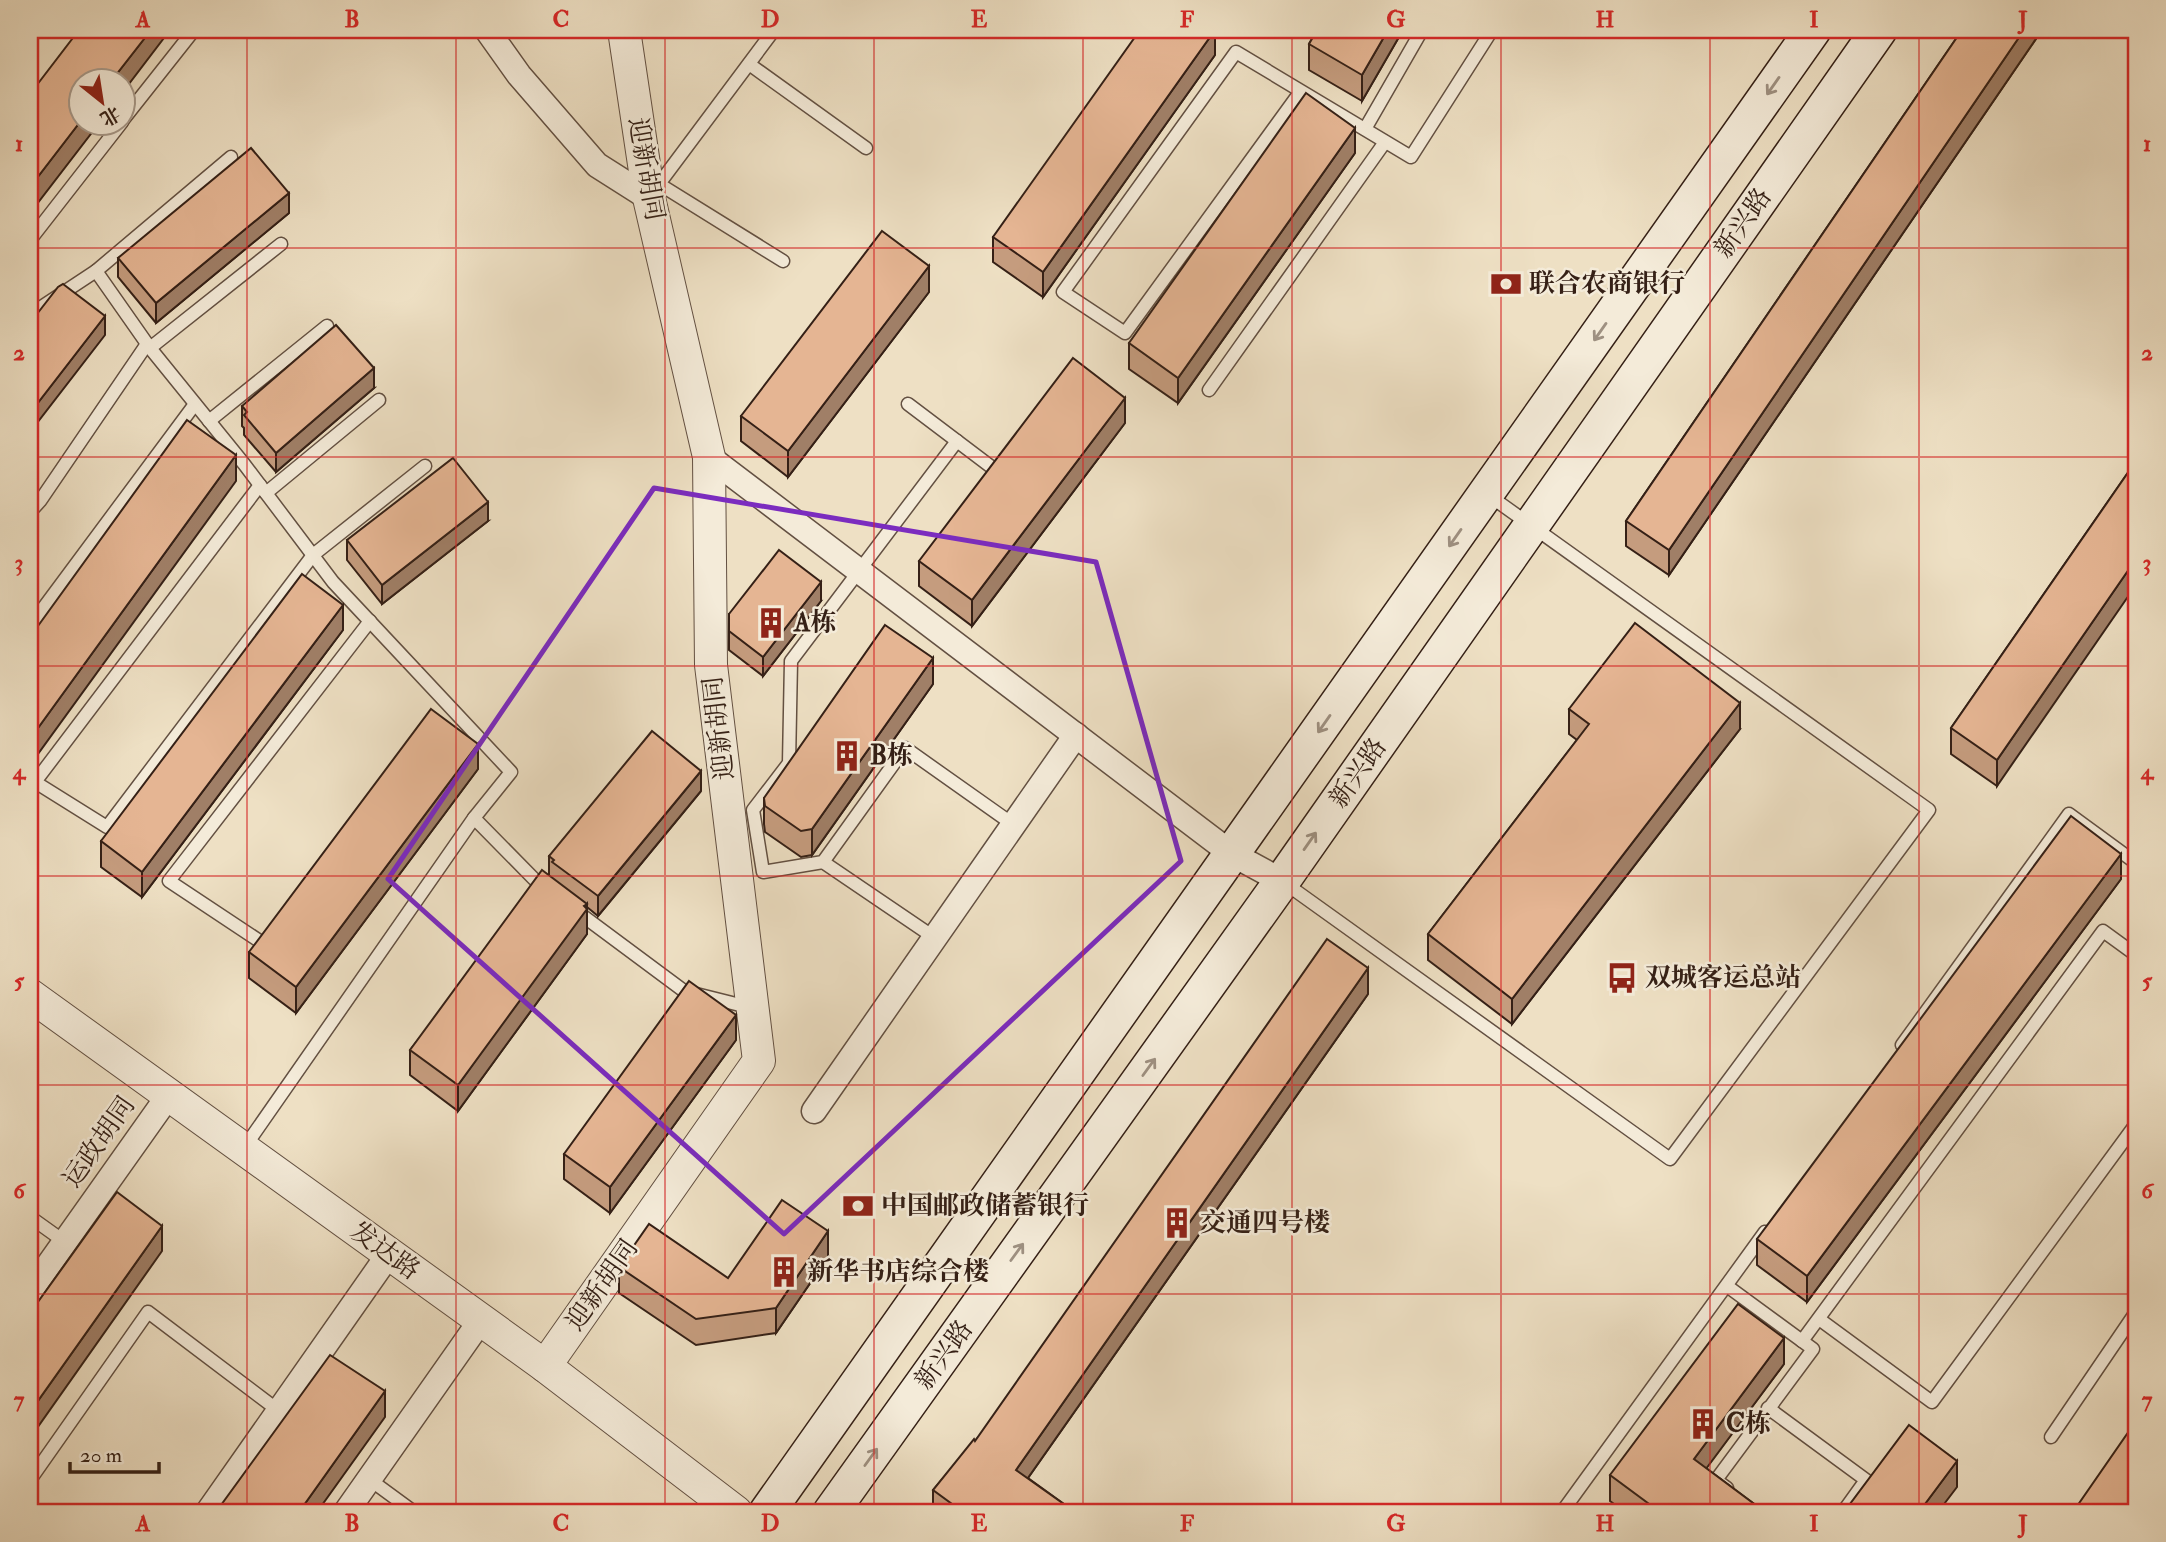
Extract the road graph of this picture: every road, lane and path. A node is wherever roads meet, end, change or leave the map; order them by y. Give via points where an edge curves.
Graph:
1 (194, 30) edge
2 (487, 30) edge
3 (624, 30) edge
4 (774, 30) edge
5 (1422, 30) edge
6 (1492, 30) edge
7 (1813, 30) edge
8 (1879, 30) edge
9 (749, 64) junction
10 (1301, 91) junction
11 (136, 104) edge
12 (1365, 130) junction
13 (111, 136) edge
14 (1385, 142) junction
15 (866, 148) dead end
16 (231, 157) dead end
17 (654, 191) junction
18 (30, 240) edge
19 (281, 244) dead end
20 (783, 261) dead end
21 (96, 271) junction
22 (30, 320) edge
23 (327, 326) dead end
24 (149, 346) junction
25 (1209, 390) dead end
26 (379, 400) dead end
27 (195, 404) junction
28 (908, 404) dead end
29 (209, 421) junction
30 (957, 440) junction
31 (709, 457) junction
32 (425, 466) dead end
33 (990, 466) edge
34 (263, 489) junction
35 (1486, 494) junction
36 (30, 512) edge
37 (1532, 524) junction
38 (313, 555) junction
39 (858, 570) junction
40 (370, 621) junction
41 (30, 626) edge
42 (1076, 735) junction
43 (741, 810) junction
44 (474, 818) junction
45 (1014, 825) junction
46 (1232, 854) junction
47 (822, 862) junction
48 (2136, 863) edge
49 (1282, 881) junction
50 (935, 938) junction
51 (261, 942) edge
52 (2136, 955) edge
53 (30, 995) edge
54 (753, 1008) junction
55 (1898, 1050) edge
56 (169, 1095) junction
57 (814, 1111) dead end
58 (2136, 1124) edge
59 (243, 1149) junction
60 (30, 1217) edge
61 (1776, 1218) edge
62 (65, 1241) junction
63 (389, 1254) junction
64 (1727, 1286) junction
65 (30, 1291) edge
66 (2136, 1312) edge
67 (1819, 1319) junction
68 (481, 1320) junction
69 (1802, 1341) junction
70 (545, 1366) junction
71 (1768, 1408) junction
72 (279, 1411) junction
73 (2051, 1437) dead end
74 (369, 1479) junction
75 (30, 1480) edge
76 (1738, 1496) edge
77 (208, 1512) edge
78 (346, 1512) edge
79 (414, 1512) edge
80 (736, 1512) edge
81 (767, 1512) edge
82 (831, 1512) edge
83 (1562, 1512) edge
84 (1843, 1512) edge

1 - 11 lane
2 - 17 street via 519,75 597,165
3 - 17 street, 迎新胡同
4 - 9 lane
5 - 12 lane
6 - 14 lane via 1411,157
7 -> 35 main road, 新兴路
8 - 37 main road, 新兴路
9 - 15 lane
9 - 17 lane
10 - 10 lane via 1236,52 1063,292 1125,333
10 - 12 lane
12 - 14 lane
13 - 18 lane
14 - 25 lane
16 - 21 lane
17 - 20 lane
17 - 31 street, 迎新胡同
19 - 24 lane
21 - 22 lane via 37,310
21 - 24 lane
23 - 29 lane
24 - 27 lane
24 - 36 lane
26 - 34 lane
27 - 29 lane
27 - 41 lane
28 - 30 lane
29 - 34 lane
30 - 33 lane
30 - 39 lane
31 - 39 street
31 - 43 street, 迎新胡同 via 711,664
32 - 38 lane
34 - 38 lane
34 - 38 lane via 36,782 107,827
35 - 37 lane
35 -> 46 main road, 新兴路
49 -> 37 main road, 新兴路
37 - 49 lane via 1929,810 1671,1159
38 - 40 lane
39 - 42 street
39 - 43 lane via 791,661 789,763
40 - 44 lane via 511,772
40 - 51 lane via 169,881
42 - 45 street
42 - 46 street
43 - 47 lane via 762,872
43 - 54 street, 迎新胡同
44 - 54 lane via 534,879 684,991
44 - 59 lane
45 - 47 lane via 905,748
45 - 50 street
46 - 49 street
46 - 81 main road, 新兴路
47 - 50 lane
48 - 55 lane via 2069,814
82 -> 49 main road, 新兴路
50 - 57 street
52 - 67 lane via 2103,931
53 - 56 street, 发达路
54 - 70 street, 迎新胡同 via 759,1061
56 - 59 street, 发达路
56 - 62 street, 运政胡同
58 - 67 lane via 1932,1402
59 - 63 street, 发达路
60 - 62 lane
61 - 64 lane
62 - 65 street, 运政胡同
63 - 68 street, 发达路
63 - 72 street
64 - 69 lane
64 - 83 lane
66 - 73 lane
67 - 69 lane
68 - 70 street, 发达路
68 - 74 street
69 - 71 lane via 1813,1349
70 - 80 street, 发达路
71 - 76 lane via 1716,1480
71 - 84 lane via 1866,1480
72 - 75 lane via 148,1311
72 - 77 street
74 - 78 street
74 - 79 lane

